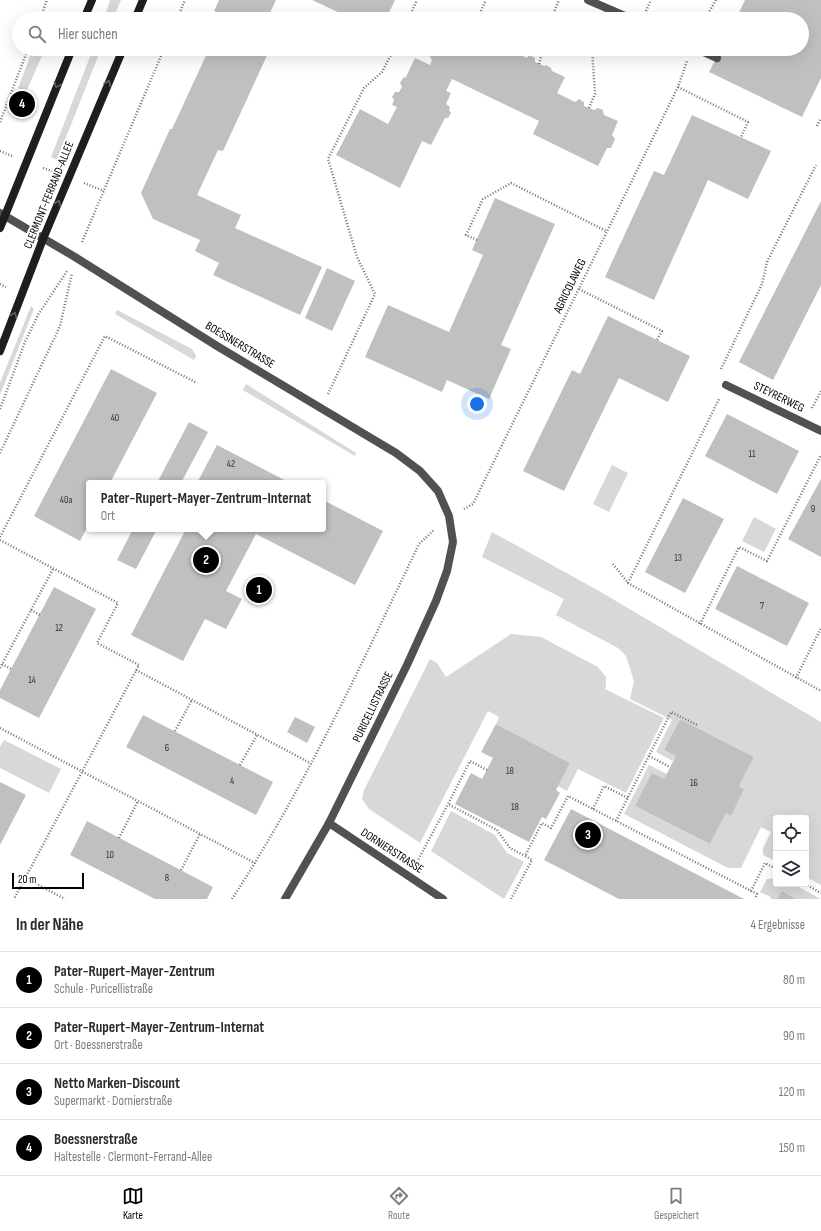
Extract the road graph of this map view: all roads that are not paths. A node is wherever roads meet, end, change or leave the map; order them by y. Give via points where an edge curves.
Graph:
1 (92, 0) edge
2 (143, 0) edge
3 (588, 0) edge
4 (87, 12) edge
5 (138, 12) edge
6 (616, 12) edge
7 (69, 56) edge
8 (120, 56) edge
9 (713, 56) edge
10 (717, 58) dead end
11 (2, 214) edge
12 (0, 228) edge
13 (43, 239) junction
14 (0, 351) edge
15 (726, 385) road end
16 (821, 431) edge
17 (449, 516) joint
18 (329, 823) junction
19 (285, 899) edge
20 (443, 899) edge

1 - 4 street
2 - 5 street
3 - 6 street
7 -> 11 street
13 -> 8 street, CLERMONT-FERRAND-ALLEE
9 - 10 street
11 - 12 street
11 - 13 street, BOESSNERSTRASSE
14 -> 13 street, CLERMONT-FERRAND-ALLEE
13 - 17 street, BOESSNERSTRASSE via 396,453 420,471 438,491
15 - 16 street, STEYRERWEG
17 - 18 street, PURICELLISTRASSE via 452,542 447,571 436,601
18 - 19 street, PURICELLISTRASSE
18 - 20 street, DORNIERSTRASSE

